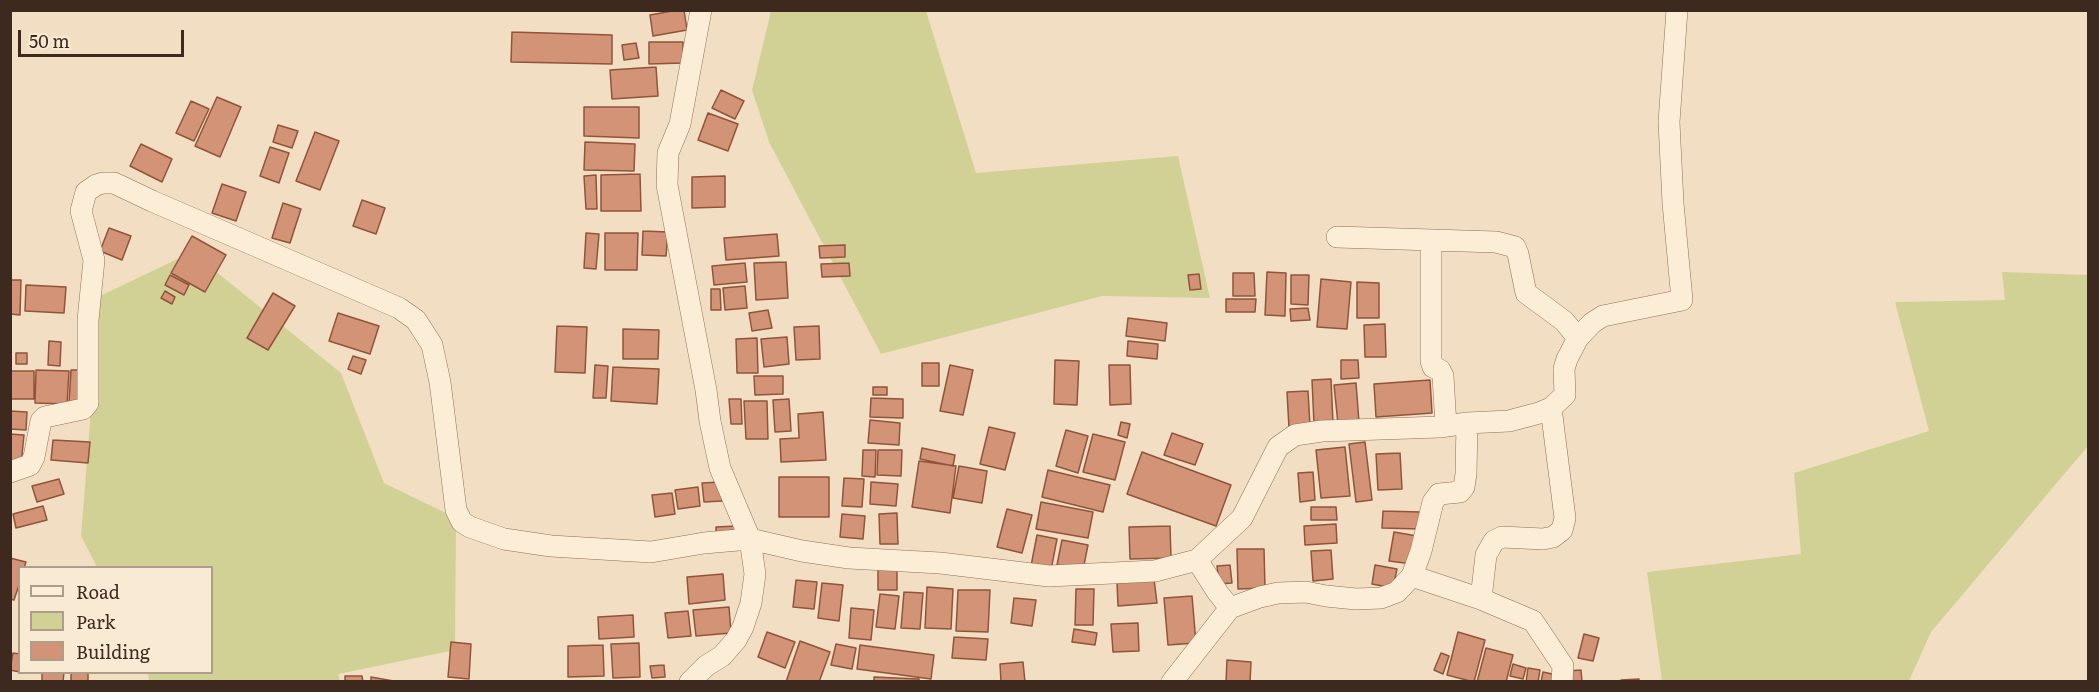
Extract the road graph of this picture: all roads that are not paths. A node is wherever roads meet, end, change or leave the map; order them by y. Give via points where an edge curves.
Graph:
1 (701, 10) edge
2 (1677, 10) edge
3 (1337, 237) dead end
4 (1431, 240) junction
5 (1578, 338) junction
6 (1551, 408) junction
7 (1456, 424) junction
8 (10, 472) edge
9 (750, 539) junction
10 (1197, 560) junction
11 (1412, 576) junction
12 (1480, 599) junction
13 (1230, 608) junction
14 (690, 681) edge
15 (1172, 681) edge
16 (1562, 681) edge

1 - 9 street via 680,124 668,153 668,185 720,468
2 - 5 street via 1669,122 1682,300 1603,316
3 - 4 street
4 - 5 street via 1496,242 1515,247 1526,293 1564,321
4 - 7 street via 1431,361 1443,376
5 - 6 street via 1564,369 1565,395
6 - 7 street via 1509,421
6 - 12 street via 1565,518 1562,530 1543,539 1502,537 1494,541 1486,555
7 - 10 street via 1295,435 1278,447 1242,518
7 - 11 street via 1466,474 1464,487 1460,492 1439,494 1433,502
8 - 9 street via 30,465 45,417 83,409 87,403 88,321 94,260 81,212 86,192 96,185 114,183 399,308 416,320 432,345 440,382 456,510 470,527 504,539 551,546 651,552
9 - 10 street via 849,558 940,563 1049,576 1155,571
9 - 14 street via 755,574 743,627 722,656
10 - 13 street
11 - 12 street
11 - 13 street via 1397,592 1381,598 1278,593
12 - 16 street via 1533,621 1563,666
13 - 15 street

